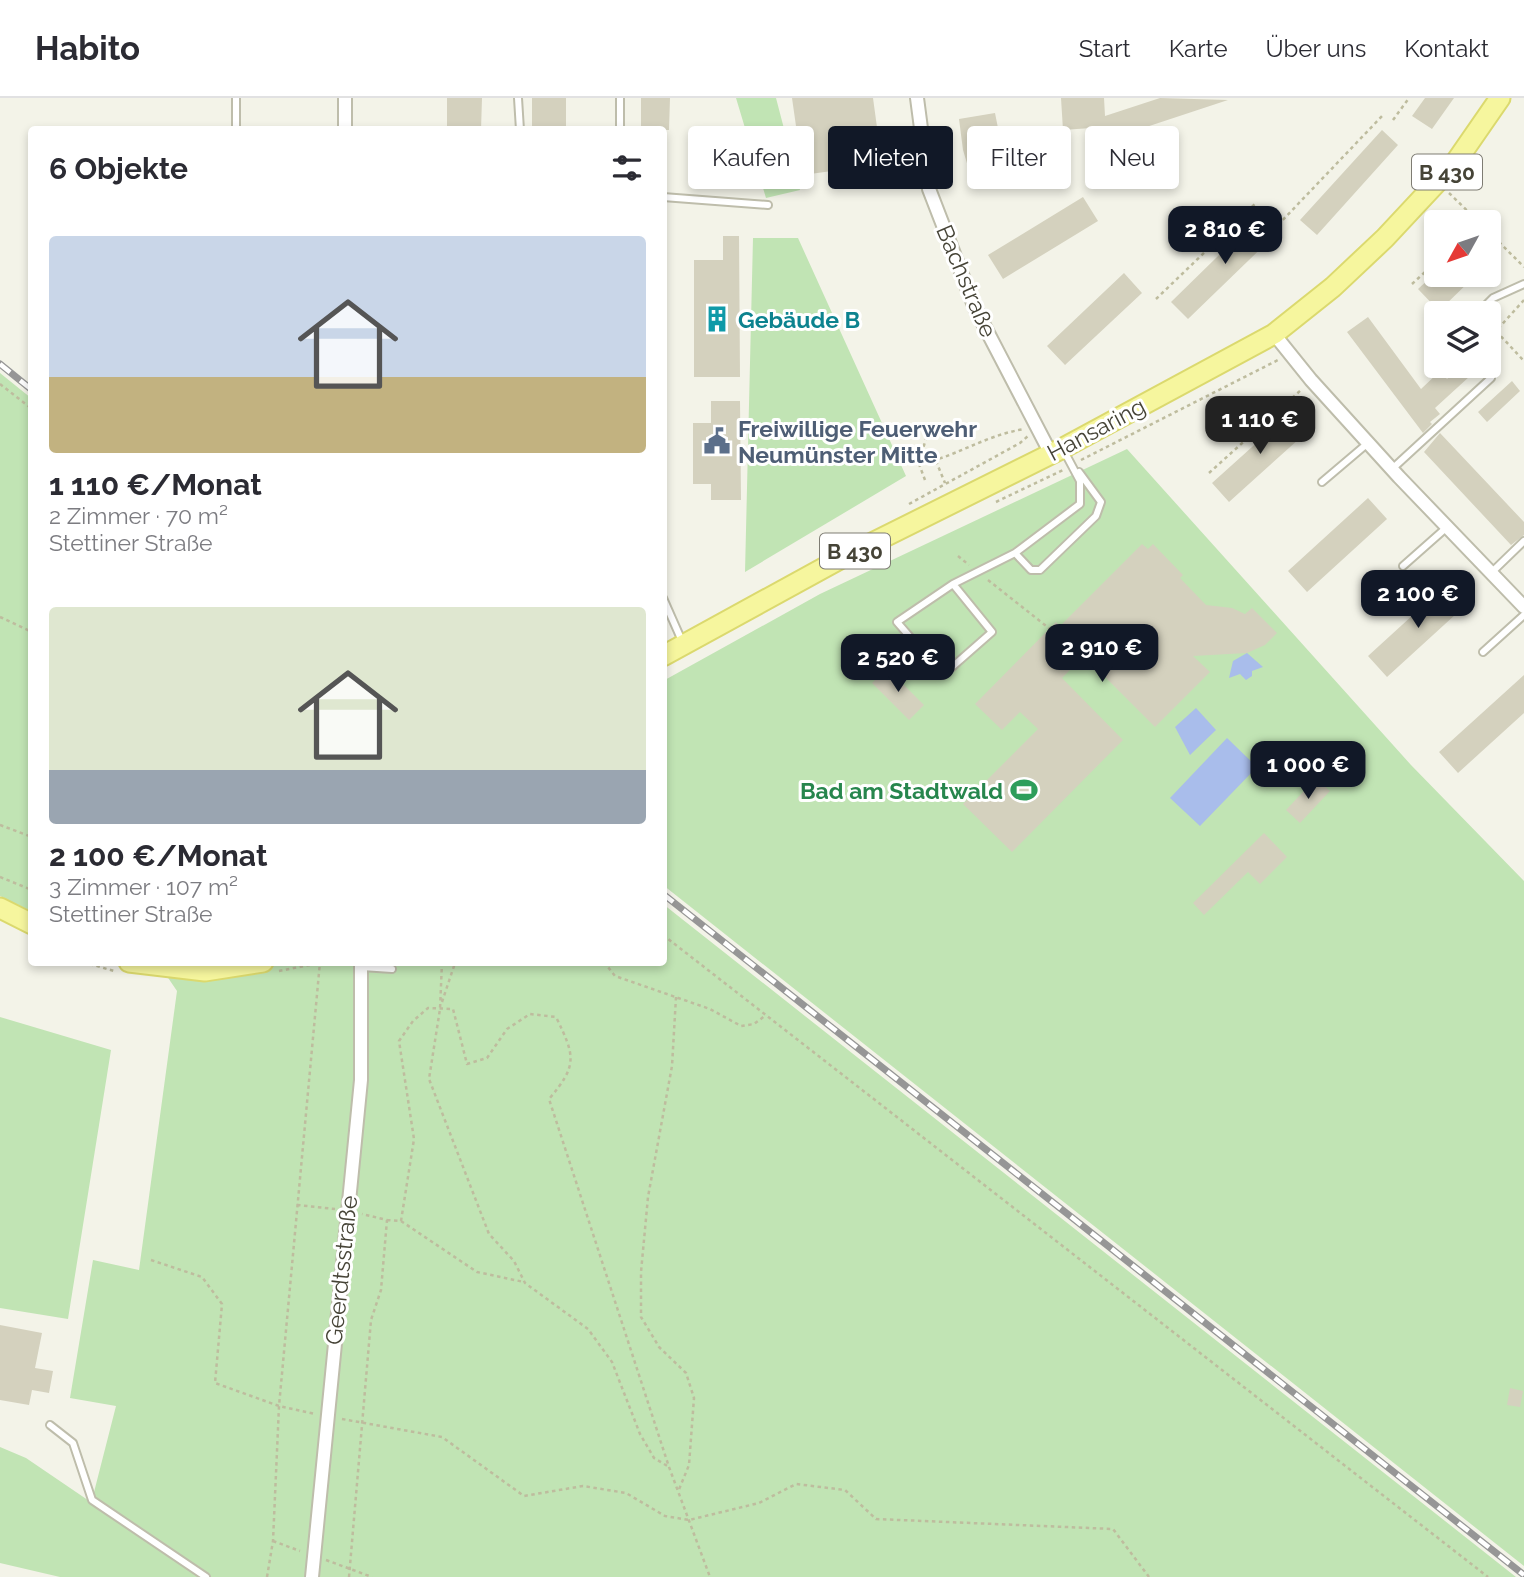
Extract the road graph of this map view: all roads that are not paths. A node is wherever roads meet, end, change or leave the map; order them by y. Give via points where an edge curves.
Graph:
1 (236, 98) edge
2 (345, 98) edge
3 (518, 98) edge
4 (620, 98) edge
5 (917, 98) edge
6 (1500, 98) edge
7 (236, 126) edge
8 (345, 126) edge
9 (520, 126) edge
10 (620, 126) edge
11 (667, 197) edge
12 (768, 205) dead end
13 (1524, 284) edge
14 (1490, 301) edge
15 (1274, 334) junction
16 (1491, 378) dead end
17 (1368, 443) junction
18 (1057, 451) junction
19 (1073, 465) junction
20 (1392, 469) junction
21 (1322, 482) dead end
22 (1447, 527) junction
23 (1524, 541) edge
24 (1015, 553) junction
25 (1403, 566) dead end
26 (1491, 573) junction
27 (953, 584) junction
28 (667, 607) edge
29 (1524, 607) edge
30 (1524, 615) edge
31 (684, 645) junction
32 (1483, 653) dead end
33 (667, 654) edge
34 (0, 908) edge
35 (28, 921) edge
36 (162, 966) edge
37 (237, 966) edge
38 (362, 966) edge
39 (368, 966) edge
40 (392, 970) dead end
41 (50, 1425) dead end
42 (206, 1577) edge
43 (312, 1577) edge

1 - 7 lane
2 - 8 street
3 - 9 lane
4 - 10 lane
5 - 18 street, Bachstraße via 929,189 975,308 1038,426
6 - 15 main road, Hansaring / B 430 via 1439,182 1333,288
11 - 12 lane
13 - 14 lane
15 - 17 street
15 - 18 main road, Hansaring / B 430
16 - 20 lane
17 - 20 street
17 - 21 lane
18 - 19 lane
18 - 31 main road, Hansaring / B 430 via 840,558
19 - 24 lane via 1082,487 1080,503
19 - 24 lane via 1099,496 1100,511 1040,570 1031,570
20 - 22 street
22 - 25 lane
22 - 26 street
23 - 26 lane
24 - 27 lane
26 - 29 street
27 - 27 lane via 992,632 943,675 897,622
28 - 31 lane
30 - 32 lane
31 - 33 main road, Hansaring / B 430
34 - 35 main road
36 - 37 main road via 205,971
38 - 43 street, Geerdtsstraße via 360,1080
39 - 40 lane
41 - 42 lane via 73,1443 92,1500

